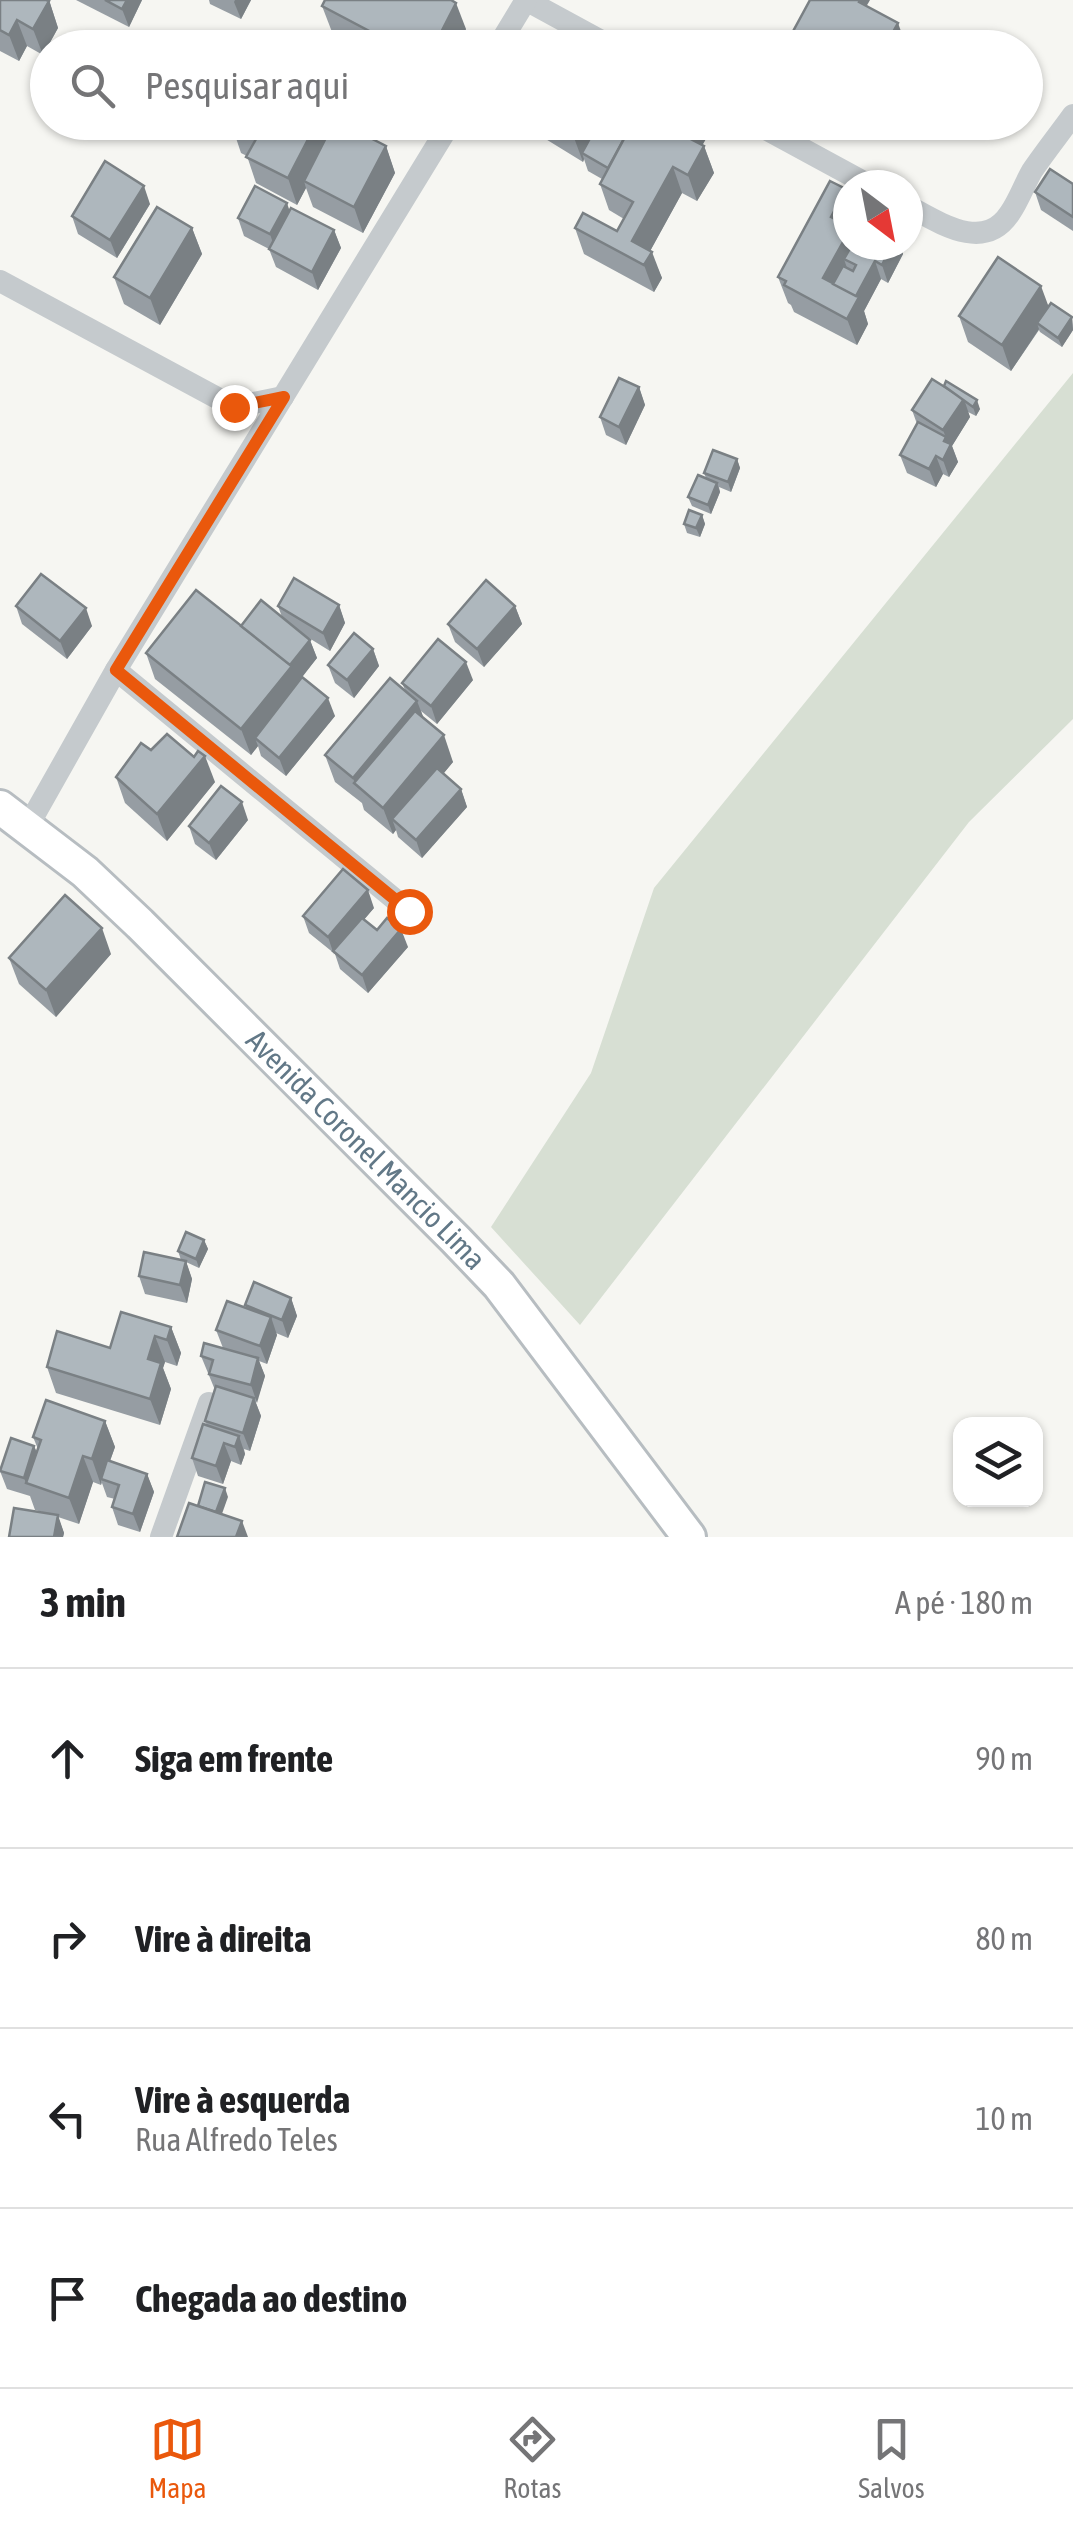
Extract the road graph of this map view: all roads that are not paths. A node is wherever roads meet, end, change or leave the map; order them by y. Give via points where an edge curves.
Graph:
1 (526, 0) edge
2 (508, 30) edge
3 (581, 30) edge
4 (1073, 114) edge
5 (441, 140) edge
6 (786, 140) edge
7 (841, 170) edge
8 (923, 214) edge
9 (0, 281) edge
10 (284, 397) junction
11 (116, 670) junction
12 (0, 807) edge
13 (28, 826) junction
14 (409, 911) dead end
15 (208, 1403) edge
16 (161, 1537) edge
17 (688, 1537) edge

1 - 2 street
1 - 3 street
4 - 8 street via 996,229 956,231
5 - 10 street
6 - 7 street
9 - 10 street via 234,407
10 - 11 street
11 - 13 street
11 - 14 street
12 - 13 street, Avenida Coronel Mancio Lima
13 - 17 street, Avenida Coronel Mancio Lima via 140,924 488,1274
15 - 16 street

